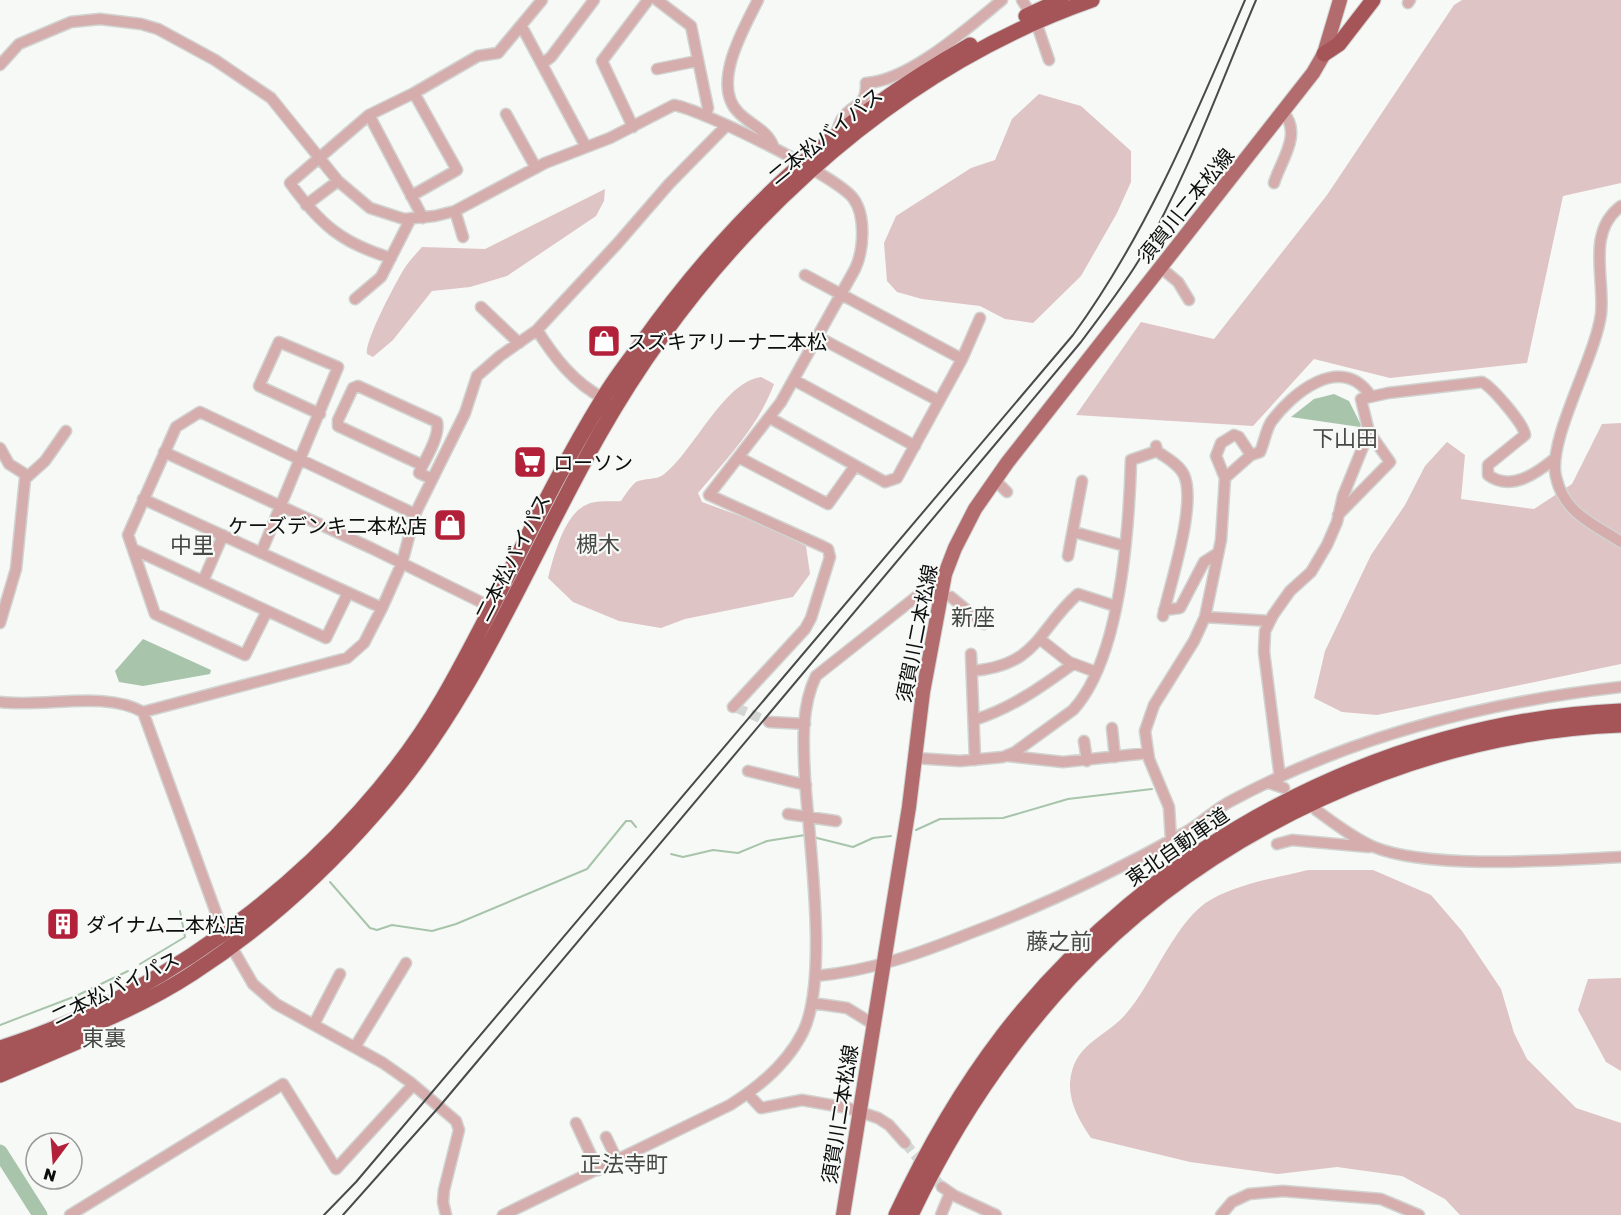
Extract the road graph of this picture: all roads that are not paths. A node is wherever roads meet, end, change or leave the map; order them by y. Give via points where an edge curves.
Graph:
1 (542, 0) edge
2 (594, 0) edge
3 (648, 0) edge
4 (657, 0) edge
5 (758, 0) edge
6 (1002, 0) edge
7 (1022, 0) edge
8 (1061, 0) edge
9 (1092, 0) edge
10 (1340, 0) edge
11 (1373, 0) edge
12 (1034, 18) junction
13 (522, 27) junction
14 (1324, 54) junction
15 (1049, 60) dead end
16 (697, 61) junction
17 (543, 63) junction
18 (0, 65) edge
19 (657, 69) dead end
20 (414, 93) junction
21 (1284, 113) junction
22 (506, 114) dead end
23 (369, 115) junction
24 (705, 116) junction
25 (726, 126) junction
26 (633, 127) junction
27 (836, 135) junction
28 (586, 147) junction
29 (774, 148) junction
30 (320, 158) junction
31 (806, 166) junction
32 (536, 168) junction
33 (338, 181) junction
34 (1274, 183) dead end
35 (411, 196) junction
36 (306, 205) junction
37 (1621, 206) edge
38 (455, 210) junction
39 (411, 218) junction
40 (423, 218) junction
41 (463, 237) dead end
42 (391, 258) junction
43 (1160, 267) junction
44 (805, 275) dead end
45 (840, 295) junction
46 (355, 298) dead end
47 (1189, 300) dead end
48 (481, 307) dead end
49 (980, 318) dead end
50 (537, 330) junction
51 (818, 337) junction
52 (519, 342) junction
53 (962, 359) junction
54 (794, 380) junction
55 (1370, 395) junction
56 (603, 398) junction
57 (939, 401) junction
58 (320, 414) junction
59 (770, 418) junction
60 (66, 431) dead end
61 (1369, 432) junction
62 (915, 446) junction
63 (0, 448) edge
64 (164, 452) junction
65 (1251, 455) junction
66 (740, 458) junction
67 (1554, 459) junction
68 (302, 460) junction
69 (422, 465) junction
70 (855, 466) junction
71 (434, 475) junction
72 (27, 476) junction
73 (1225, 478) junction
74 (995, 480) junction
75 (1082, 481) dead end
76 (1007, 492) dead end
77 (143, 499) junction
78 (282, 506) junction
79 (416, 514) junction
80 (1338, 514) junction
81 (1074, 532) junction
82 (223, 535) junction
83 (1621, 542) edge
84 (1125, 546) junction
85 (133, 549) junction
86 (261, 552) junction
87 (1218, 553) junction
88 (1068, 556) dead end
89 (402, 562) junction
90 (945, 574) junction
91 (203, 581) junction
92 (348, 593) junction
93 (951, 597) dead end
94 (1115, 606) junction
95 (491, 607) junction
96 (382, 608) junction
97 (267, 610) junction
98 (1205, 617) junction
99 (1270, 621) junction
100 (0, 623) edge
101 (984, 624) dead end
102 (1041, 639) junction
103 (971, 654) dead end
104 (1073, 664) junction
105 (972, 671) junction
106 (1096, 672) junction
107 (1621, 687) edge
108 (0, 702) edge
109 (733, 707) dead end
110 (1621, 711) edge
111 (143, 712) junction
112 (974, 720) junction
113 (769, 722) tunnel mouth
114 (805, 724) junction
115 (1621, 725) edge
116 (1112, 728) dead end
117 (1084, 741) dead end
118 (1148, 753) junction
119 (1008, 756) junction
120 (1115, 757) junction
121 (915, 758) junction
122 (975, 760) junction
123 (1087, 760) junction
124 (748, 771) dead end
125 (1282, 783) junction
126 (806, 786) junction
127 (1316, 810) dead end
128 (788, 814) dead end
129 (807, 818) junction
130 (836, 821) dead end
131 (1171, 840) junction
132 (1277, 844) dead end
133 (1375, 847) junction
134 (1621, 857) edge
135 (223, 932) junction
136 (230, 947) junction
137 (406, 963) dead end
138 (882, 966) junction
139 (340, 974) dead end
140 (191, 975) junction
141 (816, 976) junction
142 (812, 1003) junction
143 (314, 1024) junction
144 (873, 1024) junction
145 (356, 1047) junction
146 (0, 1048) edge
147 (0, 1060) edge
148 (0, 1075) edge
149 (413, 1085) junction
150 (748, 1094) junction
151 (859, 1111) junction
152 (576, 1123) dead end
153 (606, 1137) dead end
154 (905, 1143) tunnel mouth
155 (617, 1160) junction
156 (598, 1170) junction
157 (70, 1215) edge
158 (446, 1215) edge
159 (503, 1215) edge
160 (843, 1215) edge
161 (896, 1215) edge
162 (911, 1215) edge
163 (941, 1215) edge
164 (996, 1215) edge
165 (1221, 1215) edge
166 (1419, 1215) edge

1 - 13 street
2 - 17 street
3 - 26 street via 602,61
4 - 16 street via 690,26
5 - 29 street via 736,47 729,69 728,94 738,112 768,135
6 - 27 street via 951,41 894,77 866,82 861,103 842,118
7 - 12 street
8 - 12 highway, 二本松バイパス
9 - 12 highway, 二本松バイパス
10 - 14 main road, 須賀川二本松線
11 - 14 highway via 1339,44
12 - 15 street
12 - 27 highway, 二本松バイパス via 907,82
12 - 31 highway, 二本松バイパス via 935,78
13 - 17 street
13 - 20 street via 498,53 478,56
14 - 21 main road, 須賀川二本松線
16 - 19 street
16 - 24 street via 708,108
17 - 28 street
18 - 30 street via 19,44 71,22 100,19 141,24 158,29 214,60 271,98
20 - 23 street
20 - 35 street via 457,170
21 - 34 street via 1293,136
21 - 43 main road, 須賀川二本松線
22 - 32 street
23 - 30 street
23 - 35 street
24 - 25 street
24 - 26 street via 671,105
25 - 29 street
25 - 50 street
26 - 28 street
27 - 31 highway, 二本松バイパス
28 - 32 street
29 - 31 street
30 - 33 street
30 - 36 street via 290,183
31 - 45 street via 847,192 856,203 861,225 860,258
31 - 56 highway, 二本松バイパス via 770,189 693,274
31 - 136 highway, 二本松バイパス via 719,264 641,366 599,435 461,695 400,782 372,818 306,884
32 - 38 street
33 - 36 street
33 - 39 street via 370,208
35 - 40 street
36 - 42 street via 328,229 347,242
37 - 67 street via 1603,230 1599,261 1601,314
38 - 40 street
38 - 41 street
39 - 40 street
39 - 42 street
42 - 46 street via 381,278
43 - 47 street via 1178,282
43 - 74 main road, 須賀川二本松線
44 - 45 street
45 - 51 street
45 - 53 street
48 - 52 street
49 - 53 street
50 - 52 street
50 - 56 street via 556,359 579,382
51 - 54 street
51 - 57 street
52 - 71 street via 477,376 465,414
53 - 57 street
54 - 59 street
54 - 62 street
55 - 61 street via 1360,400
55 - 65 street via 1366,389 1342,378 1321,379 1279,413 1269,424 1260,452
55 - 67 street via 1482,382 1521,423 1525,435 1488,465 1488,475 1508,481 1526,479
56 - 95 highway, 二本松バイパス
57 - 62 street
58 - 58 street via 338,367 279,342 259,386
58 - 68 street
59 - 66 street
59 - 70 street
60 - 72 street via 45,461
61 - 80 street
61 - 80 street via 1390,462
62 - 70 street via 897,478 885,482
63 - 72 street via 9,464
64 - 68 street via 176,427 200,412
64 - 77 street
64 - 78 street
65 - 73 street
65 - 73 street via 1234,435 1221,443 1216,456
66 - 70 street via 828,504
66 - 109 street via 709,495 828,549 830,556 805,629
67 - 83 street via 1560,491 1570,509
68 - 78 street
68 - 79 street
69 - 69 street via 438,429 437,422 358,386 353,388 338,420 339,426
69 - 71 street via 419,473
71 - 79 street
72 - 100 street via 16,569
73 - 87 street
74 - 76 street
74 - 90 main road, 須賀川二本松線 via 970,518
75 - 81 street
77 - 82 street
77 - 85 street via 128,534
78 - 86 street
78 - 89 street
79 - 89 street
80 - 99 street via 1319,560 1290,591
81 - 84 street
81 - 88 street
82 - 86 street
82 - 91 street
84 - 87 street via 1131,460 1156,448 1181,469 1187,486 1187,516 1163,613 1180,608 1204,562
84 - 94 street
85 - 91 street
85 - 97 street via 155,614 225,646 245,655
86 - 92 street
87 - 98 street
89 - 95 street
89 - 96 street
90 - 114 street via 816,676 808,692
90 - 121 main road, 須賀川二本松線
91 - 97 street
92 - 96 street
92 - 97 street via 326,638
93 - 101 street
94 - 102 street via 1078,594
94 - 106 street via 1104,656
95 - 135 highway, 二本松バイパス via 441,700 365,804 299,872
96 - 111 street via 363,643 347,658
98 - 99 street
98 - 118 street via 1148,717
99 - 125 street via 1265,631 1264,652
102 - 104 street
102 - 105 street via 1005,665
103 - 105 street
104 - 106 street
104 - 112 street via 1021,700
105 - 112 street
106 - 119 street via 1073,710
107 - 125 street via 1482,711 1413,728 1347,749
108 - 111 street via 113,702
110 - 161 highway, 東北自動車道 via 1523,722 1417,748 1317,786 1186,861 1144,892 1070,959 1003,1035 934,1136
111 - 135 street
112 - 122 street
113 - 114 street
114 - 126 street
115 - 162 highway, 東北自動車道 via 1522,736 1419,762 1276,822 1194,872 1116,934 1042,1009 981,1088
116 - 120 street
117 - 123 street
118 - 120 street
118 - 131 street via 1169,807
119 - 122 street
119 - 123 street via 1062,762
120 - 123 street
121 - 122 street
121 - 138 main road, 須賀川二本松線
124 - 126 street
125 - 131 street via 1269,783 1229,802
126 - 129 street
127 - 133 street
128 - 129 street
129 - 130 street
129 - 141 street
131 - 138 street via 1045,903
132 - 133 street via 1292,840
133 - 134 street via 1406,855 1462,860
135 - 136 street
135 - 146 highway, 二本松バイパス via 102,1005
136 - 140 highway, 二本松バイパス
136 - 143 street via 263,994
137 - 145 street
138 - 141 street
138 - 144 main road, 須賀川二本松線
139 - 143 street
140 - 147 highway, 二本松バイパス via 76,1032
140 - 148 highway via 87,1037
141 - 142 street
142 - 144 street via 848,1008
142 - 150 street via 803,1032 787,1057
143 - 145 street
144 - 151 main road, 須賀川二本松線
145 - 149 street
149 - 157 street via 336,1169 282,1084
149 - 158 street via 459,1126 444,1190
150 - 151 street via 761,1108 802,1100
150 - 155 street
151 - 154 street via 889,1125
151 - 160 main road, 須賀川二本松線
152 - 156 street
153 - 155 street
155 - 156 street
156 - 159 street
163 - 164 street via 946,1190
165 - 166 street via 1232,1202 1249,1194 1283,1191 1381,1199

